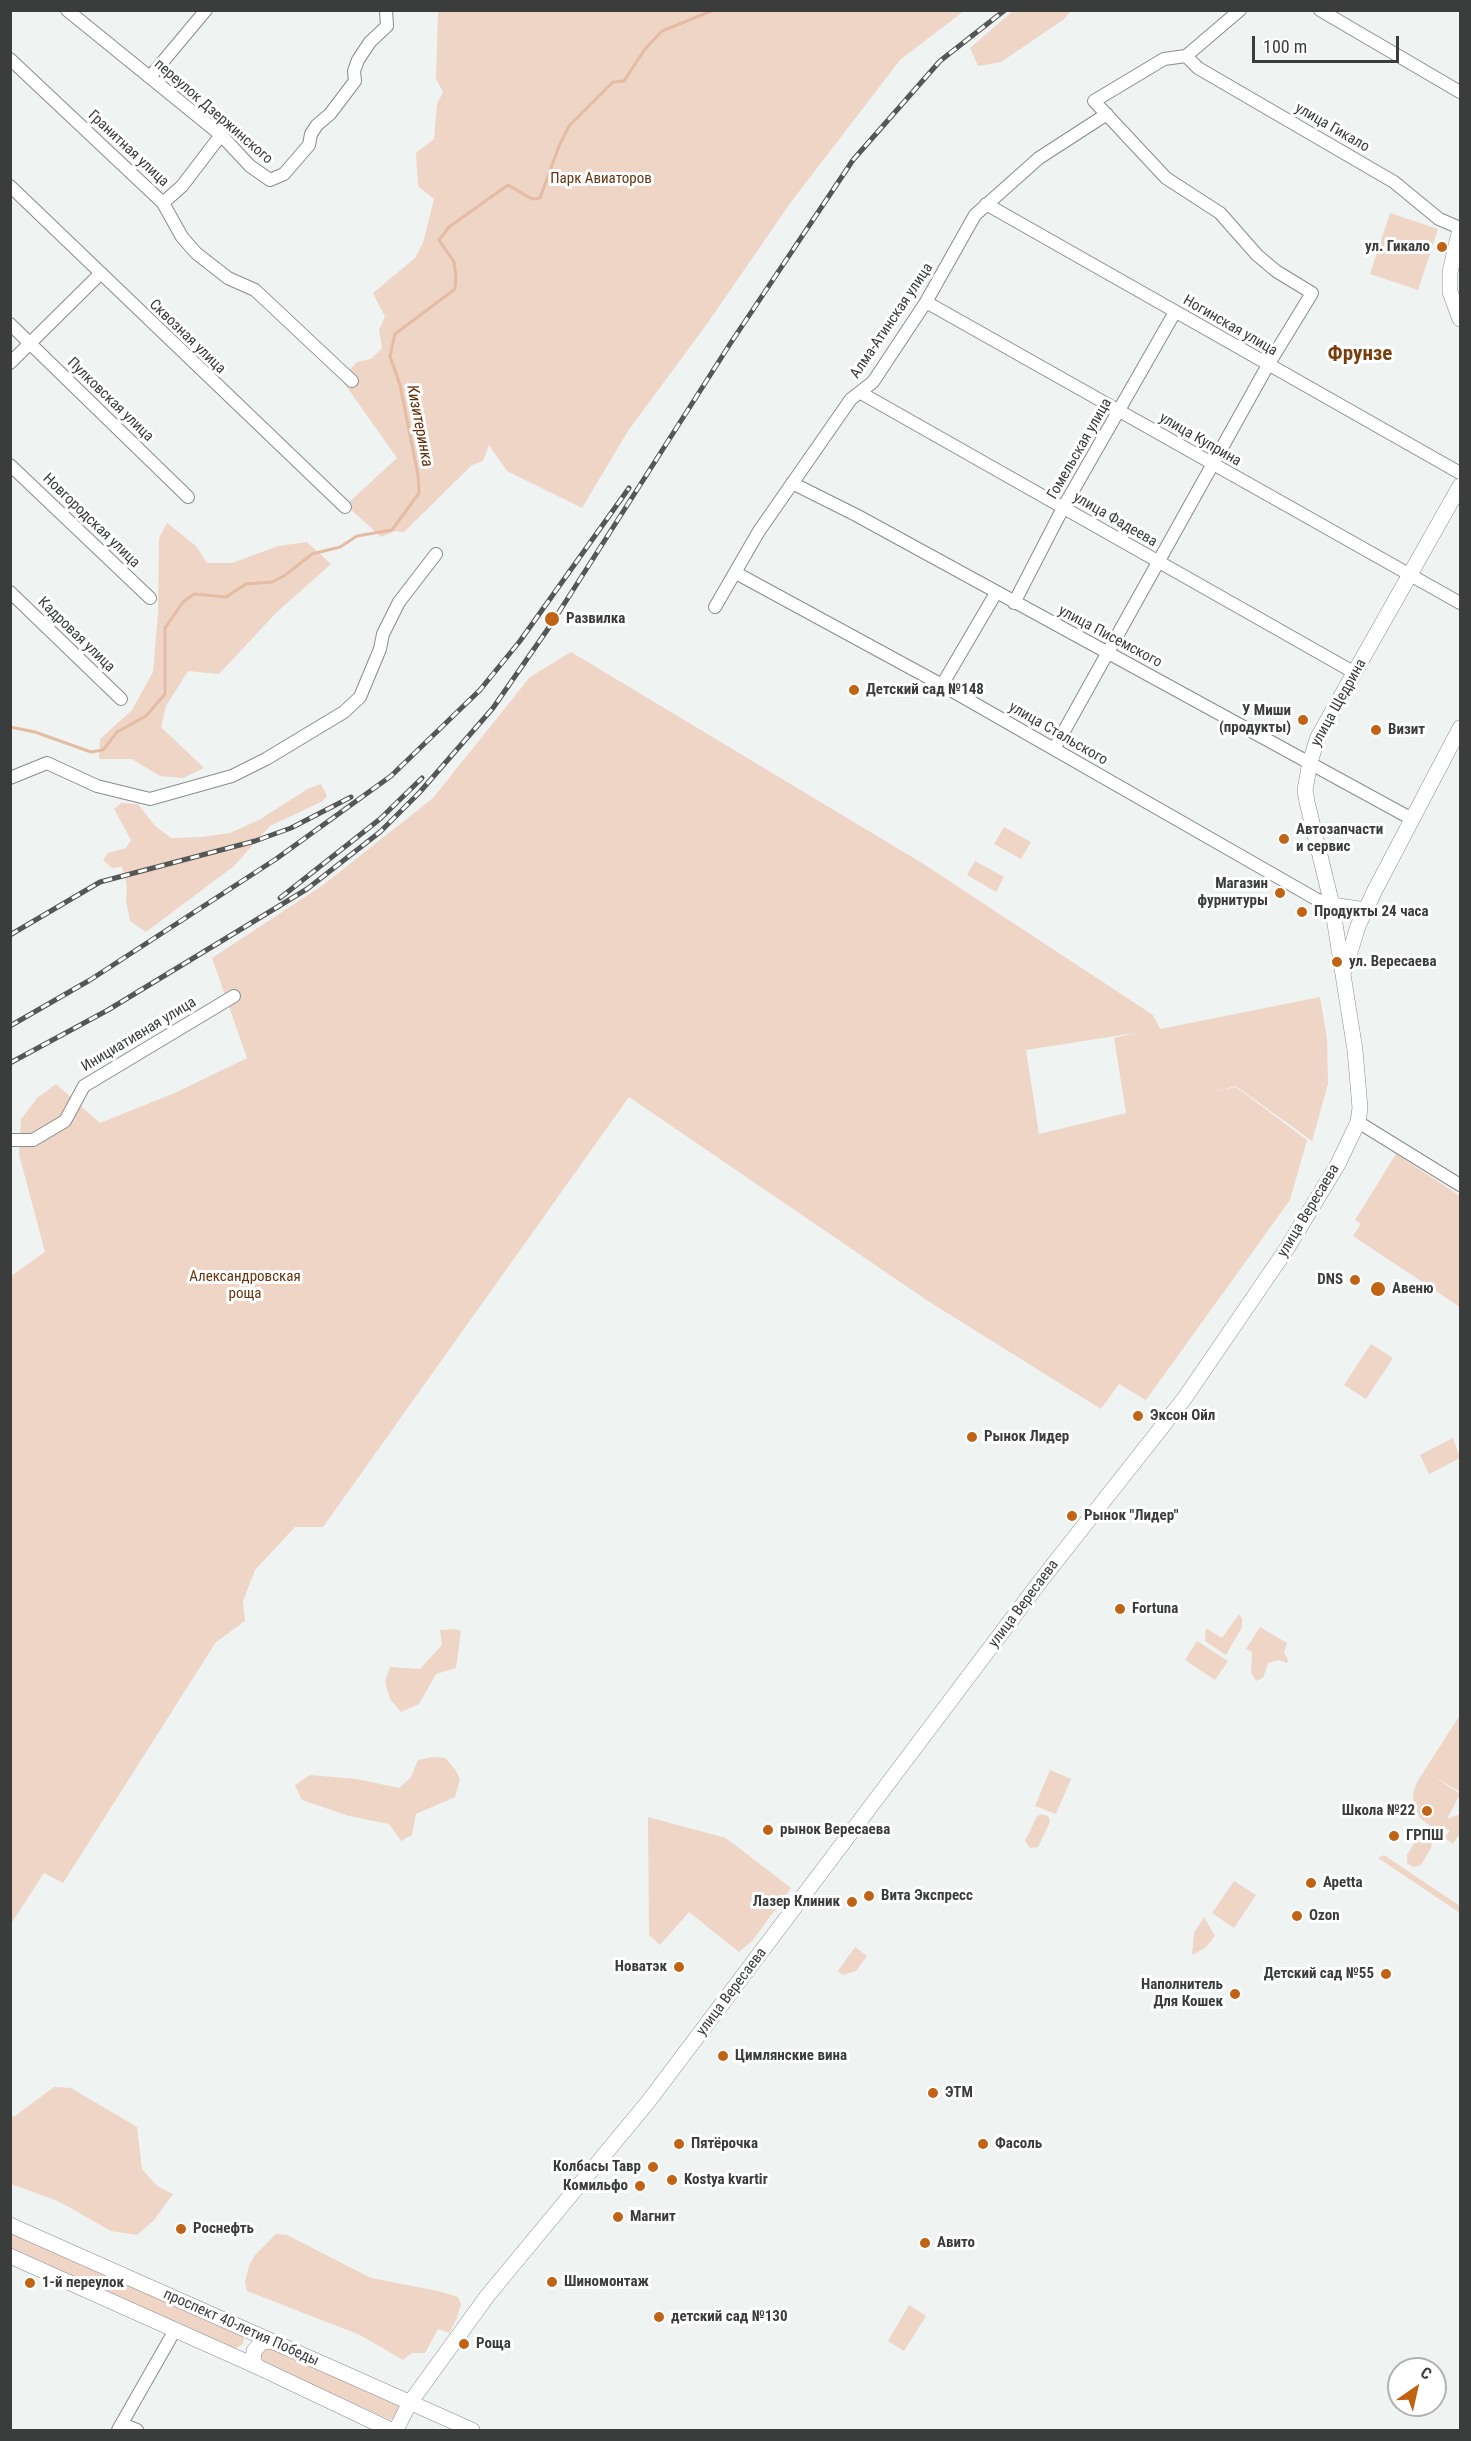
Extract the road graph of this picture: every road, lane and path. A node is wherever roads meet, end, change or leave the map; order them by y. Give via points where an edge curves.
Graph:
1 (68, 10) edge
2 (207, 10) edge
3 (386, 10) edge
4 (1240, 10) edge
5 (1320, 10) edge
6 (1186, 56) junction
7 (10, 59) edge
8 (150, 77) junction
9 (1461, 92) edge
10 (1107, 114) junction
11 (221, 135) junction
12 (10, 186) edge
13 (163, 203) junction
14 (986, 204) junction
15 (1461, 229) edge
16 (101, 273) junction
17 (926, 302) junction
18 (1175, 312) junction
19 (1461, 319) edge
20 (10, 324) edge
21 (30, 343) junction
22 (10, 363) edge
23 (1268, 365) junction
24 (352, 381) dead end
25 (861, 393) junction
26 (1119, 411) junction
27 (1213, 464) junction
28 (10, 465) edge
29 (1461, 473) edge
30 (792, 483) junction
31 (1461, 486) edge
32 (188, 497) dead end
33 (345, 507) dead end
34 (1063, 508) junction
35 (436, 554) dead end
36 (1158, 562) junction
37 (736, 573) junction
38 (1410, 575) junction
39 (10, 592) edge
40 (996, 593) junction
41 (150, 598) dead end
42 (1014, 603) junction
43 (1461, 603) edge
44 (716, 607) dead end
45 (1107, 653) junction
46 (1355, 673) junction
47 (942, 686) junction
48 (121, 699) dead end
49 (1461, 728) edge
50 (1054, 749) junction
51 (1310, 762) junction
52 (10, 778) edge
53 (1412, 819) junction
54 (1332, 905) junction
55 (1365, 910) junction
56 (1344, 975) junction
57 (234, 996) dead end
58 (1358, 1122) junction
59 (10, 1140) edge
60 (1461, 1185) edge
61 (10, 2225) edge
62 (10, 2256) edge
63 (175, 2330) junction
64 (246, 2331) junction
65 (270, 2341) junction
66 (236, 2357) junction
67 (258, 2367) junction
68 (409, 2404) junction
69 (120, 2427) edge
70 (137, 2430) edge
71 (391, 2430) edge
72 (396, 2430) edge
73 (472, 2430) edge

1 - 8 street, переулок Дзержинского
2 - 8 street
3 - 11 street, переулок Дзержинского via 387,26 370,42 354,71 355,81 317,125 309,145 284,174 270,180 250,166
4 - 6 street
5 - 9 street
6 - 10 street via 1164,59 1094,101
6 - 15 street, улица Гикало via 1198,68 1394,182 1439,219
7 - 13 street, Гранитная улица
8 - 11 street, переулок Дзержинского
10 - 14 street, Алма-Атинская улица via 1040,158
10 - 23 street via 1166,177 1220,213 1257,255 1312,293
11 - 13 street via 182,186
12 - 16 street, Сквозная улица
13 - 24 street, Гранитная улица via 196,253 228,278 255,290
14 - 17 street, Алма-Атинская улица via 975,215
14 - 18 street, Ногинская улица
15 - 19 main road via 1450,282
16 - 21 street
16 - 33 street, Сквозная улица
17 - 25 street, Алма-Атинская улица via 873,382
17 - 26 street, улица Куприна
18 - 23 street, Ногинская улица
18 - 26 street, Гомельская улица
20 - 21 street, Пулковская улица
21 - 22 street
21 - 32 street, Пулковская улица
23 - 27 street
23 - 29 street, Ногинская улица
25 - 30 street, Алма-Атинская улица via 851,399
25 - 34 street, улица Фадеева
26 - 27 street, улица Куприна
26 - 34 street, Гомельская улица
27 - 36 street
27 - 38 street, улица Куприна
28 - 41 street, Новгородская улица
30 - 37 street, Алма-Атинская улица
30 - 40 street, улица Писемского
31 - 38 main road, улица Щедрина
34 - 36 street, улица Фадеева
34 - 42 street, Гомельская улица
35 - 52 street via 399,602 360,697 344,712 266,759 232,776 150,800 97,786 47,763
36 - 45 street
36 - 46 street, улица Фадеева
37 - 44 street, Алма-Атинская улица
37 - 47 street, улица Стальского
38 - 43 street, улица Куприна
38 - 46 main road, улица Щедрина
39 - 48 street, Кадровая улица
40 - 42 street, улица Писемского
40 - 47 street
42 - 45 street, улица Писемского
45 - 50 street
45 - 51 street, улица Писемского
46 - 51 main road, улица Щедрина via 1318,737
47 - 50 street, улица Стальского
49 - 53 main road, улица Вересаева
50 - 54 street, улица Стальского
51 - 53 street, улица Писемского
51 - 54 main road, улица Щедрина via 1305,790
53 - 55 main road, улица Вересаева
54 - 55 main road
54 - 56 main road, улица Щедрина
55 - 56 main road, улица Вересаева
56 - 58 main road, улица Вересаева via 1355,1050
57 - 59 street, Инициативная улица via 84,1086 65,1121 33,1140
58 - 60 street
58 - 68 main road, улица Вересаева via 1338,1164 1286,1251 1184,1399 1029,1597 648,2102 488,2295
61 - 64 main road, проспект 40-летия Победы
62 - 63 main road, проспект 40-летия Победы
63 - 66 main road, проспект 40-летия Победы
63 - 69 street
64 - 65 main road, проспект 40-летия Победы
64 - 66 main road via 251,2344
65 - 67 main road via 254,2350
65 - 68 main road, проспект 40-летия Победы
66 - 67 main road, проспект 40-летия Победы
67 - 71 main road, проспект 40-летия Победы
68 - 72 main road, улица Вересаева
68 - 73 main road, проспект 40-летия Победы
69 - 70 street

